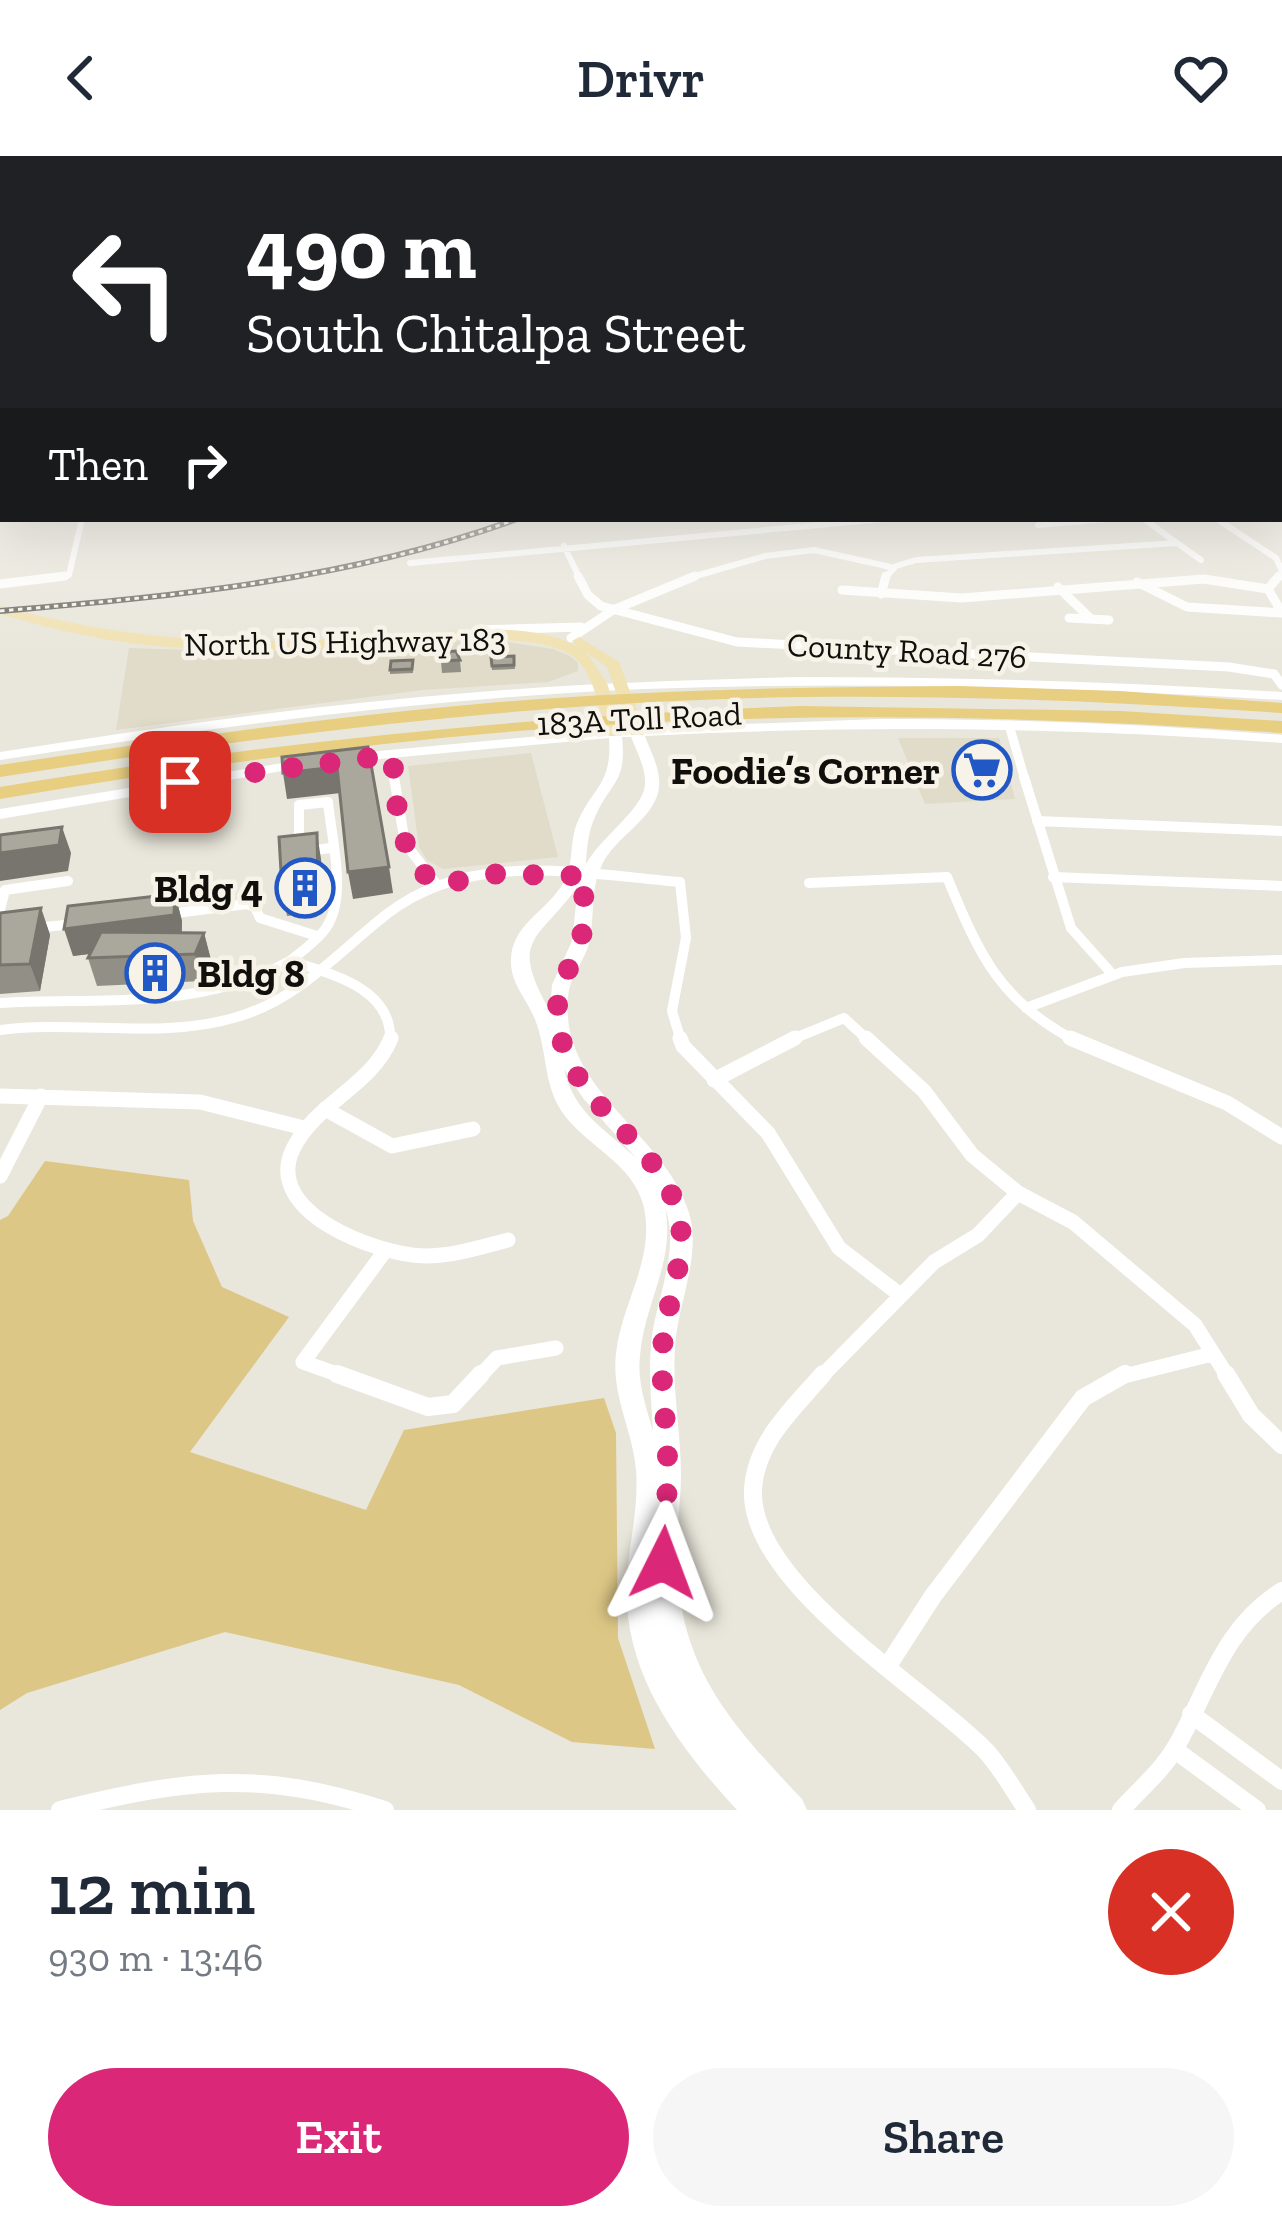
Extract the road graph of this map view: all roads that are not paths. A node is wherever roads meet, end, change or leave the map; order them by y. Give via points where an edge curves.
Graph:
1 (81, 522) edge
2 (848, 522) edge
3 (1072, 522) joint
4 (1148, 522) edge
5 (1222, 522) edge
6 (1038, 525) dead end
7 (795, 532) dead end
8 (1177, 543) junction
9 (564, 546) junction
10 (1107, 548) junction
11 (814, 550) junction
12 (1201, 560) dead end
13 (410, 563) dead end
14 (891, 567) junction
15 (1282, 571) edge
16 (1137, 582) junction
17 (0, 584) edge
18 (1058, 587) junction
19 (1268, 589) junction
20 (842, 590) dead end
21 (881, 594) junction
22 (1218, 598) dead end
23 (0, 610) edge
24 (1223, 610) junction
25 (611, 612) junction
26 (1282, 613) edge
27 (1070, 618) dead end
28 (1090, 619) junction
29 (1109, 620) dead end
30 (478, 630) junction
31 (352, 642) junction
32 (575, 646) junction
33 (614, 665) junction
34 (1278, 674) edge
35 (1094, 683) joint
36 (612, 684) junction
37 (1282, 685) edge
38 (675, 687) junction
39 (543, 688) junction
40 (1282, 701) edge
41 (492, 711) junction
42 (690, 724) junction
43 (1009, 724) junction
44 (1107, 728) joint
45 (637, 732) junction
46 (615, 734) junction
47 (1282, 734) edge
48 (566, 737) junction
49 (546, 739) junction
50 (76, 743) junction
51 (644, 754) junction
52 (392, 755) junction
53 (0, 756) edge
54 (619, 756) junction
55 (0, 772) edge
56 (214, 777) joint
57 (0, 793) edge
58 (0, 809) edge
59 (1037, 821) junction
60 (1282, 831) edge
61 (332, 848) junction
62 (582, 876) junction
63 (1053, 877) junction
64 (68, 881) dead end
65 (809, 883) dead end
66 (437, 885) junction
67 (1282, 886) edge
68 (2, 890) edge
69 (0, 910) edge
70 (152, 916) edge
71 (80, 925) edge
72 (0, 931) edge
73 (317, 936) junction
74 (1282, 960) edge
75 (290, 961) junction
76 (324, 972) junction
77 (1113, 975) junction
78 (0, 1003) edge
79 (1026, 1008) junction
80 (0, 1030) edge
81 (714, 1080) junction
82 (0, 1096) edge
83 (41, 1096) junction
84 (325, 1109) junction
85 (304, 1129) junction
86 (473, 1129) dead end
87 (1282, 1137) edge
88 (0, 1176) edge
89 (1018, 1193) junction
90 (508, 1240) dead end
91 (385, 1251) junction
92 (899, 1294) junction
93 (556, 1348) dead end
94 (1212, 1354) junction
95 (1282, 1445) edge
96 (1282, 1591) edge
97 (889, 1664) junction
98 (1191, 1714) junction
99 (1175, 1750) junction
100 (1282, 1780) edge
101 (60, 1810) edge
102 (385, 1810) edge
103 (759, 1810) edge
104 (791, 1810) edge
105 (1028, 1810) edge
106 (1121, 1810) edge
107 (1257, 1810) edge

1 - 17 street via 69,574
2 - 9 street
3 - 6 street
3 - 10 street
4 - 8 street
5 - 15 street via 1276,558
7 - 11 street
8 - 10 street
8 - 12 street
9 - 13 street
9 - 25 street via 587,595
10 - 14 street
11 - 14 street
11 - 25 street via 702,572
14 - 21 street
15 - 19 street
16 - 18 street
16 - 19 street via 1204,579
16 - 24 street via 1174,605
18 - 21 street via 971,598
18 - 28 street
19 - 26 street
20 - 21 street
22 - 24 street
23 - 31 main road, North US Highway 183 via 133,643
24 - 26 street
25 - 30 street via 571,630
25 - 32 street
25 - 34 street, County Road 276 via 736,642
27 - 28 street
28 - 29 street
30 - 31 main road, North US Highway 183
30 - 32 main road, North US Highway 183 via 536,631
31 - 32 main road, North US Highway 183 via 490,636
32 - 33 main road, North US Highway 183 via 599,651
32 - 36 main road
32 - 39 main road via 581,673
33 - 36 main road
33 - 38 main road
34 - 37 street, County Road 276
35 - 38 main road via 900,677
35 - 40 highway
36 - 38 main road
36 - 39 main road
36 - 45 main road
36 - 46 main road
38 - 40 highway, 183A Toll Road
38 - 41 highway, 183A Toll Road
38 - 42 main road via 644,694 648,715
39 - 49 main road via 577,695 588,717 579,729
39 - 50 main road
41 - 42 highway, 183A Toll Road
41 - 50 highway
41 - 55 highway, 183A Toll Road via 201,741
41 - 57 highway, 183A Toll Road
42 - 43 main road
42 - 45 main road
42 - 47 highway, 183A Toll Road via 981,710
42 - 51 main road
43 - 44 main road
43 - 59 street
44 - 47 highway
45 - 46 main road
45 - 51 main road
46 - 48 main road
46 - 54 main road
48 - 49 main road
48 - 54 main road
49 - 52 main road
50 - 53 main road
51 - 62 main road via 648,800
52 - 56 main road
52 - 66 street via 403,847
54 - 62 main road via 614,782 583,830
56 - 58 highway
59 - 60 street
59 - 63 street
61 - 61 street via 328,802 298,805 298,852
61 - 73 street via 336,909
62 - 66 street via 495,874
62 - 81 street via 680,882 686,938 672,1011 683,1046
62 - 103 main road via 533,922 519,959 566,1102 635,1166 657,1217 655,1270 627,1363 649,1467 644,1630 668,1702
62 - 104 main road via 580,943 558,994 564,1046 595,1102 656,1166 681,1227 662,1374 663,1563 676,1647 706,1714
63 - 67 street
63 - 77 street via 1071,928
64 - 68 street
65 - 79 street via 946,877 984,960
66 - 76 street via 401,904
68 - 69 street
70 - 73 street via 247,904 260,918
71 - 72 street
73 - 75 street
74 - 77 street
75 - 76 street
75 - 78 street via 237,989 199,996
76 - 80 street via 234,1018
76 - 84 street via 372,996 390,1020 389,1047 366,1078
77 - 79 street
79 - 87 street via 1065,1035 1226,1102
81 - 89 street via 844,1018
81 - 92 street via 768,1133 839,1248
82 - 83 street
83 - 85 street via 200,1102
83 - 88 street
84 - 85 street
84 - 86 street via 392,1146
85 - 91 street via 287,1174 298,1202 328,1226
89 - 92 street
89 - 94 street via 1072,1222 1150,1285 1195,1325
90 - 91 street via 424,1256
91 - 93 street via 303,1362 428,1407 454,1404 496,1358
92 - 97 street via 766,1440 753,1490 762,1540 807,1597
94 - 95 street
94 - 97 street via 1129,1372 1083,1398
96 - 98 street via 1263,1600 1210,1666
97 - 105 street via 987,1752
98 - 99 street
98 - 100 street
99 - 106 street
99 - 107 street
101 - 102 street via 167,1783 244,1778 326,1790

